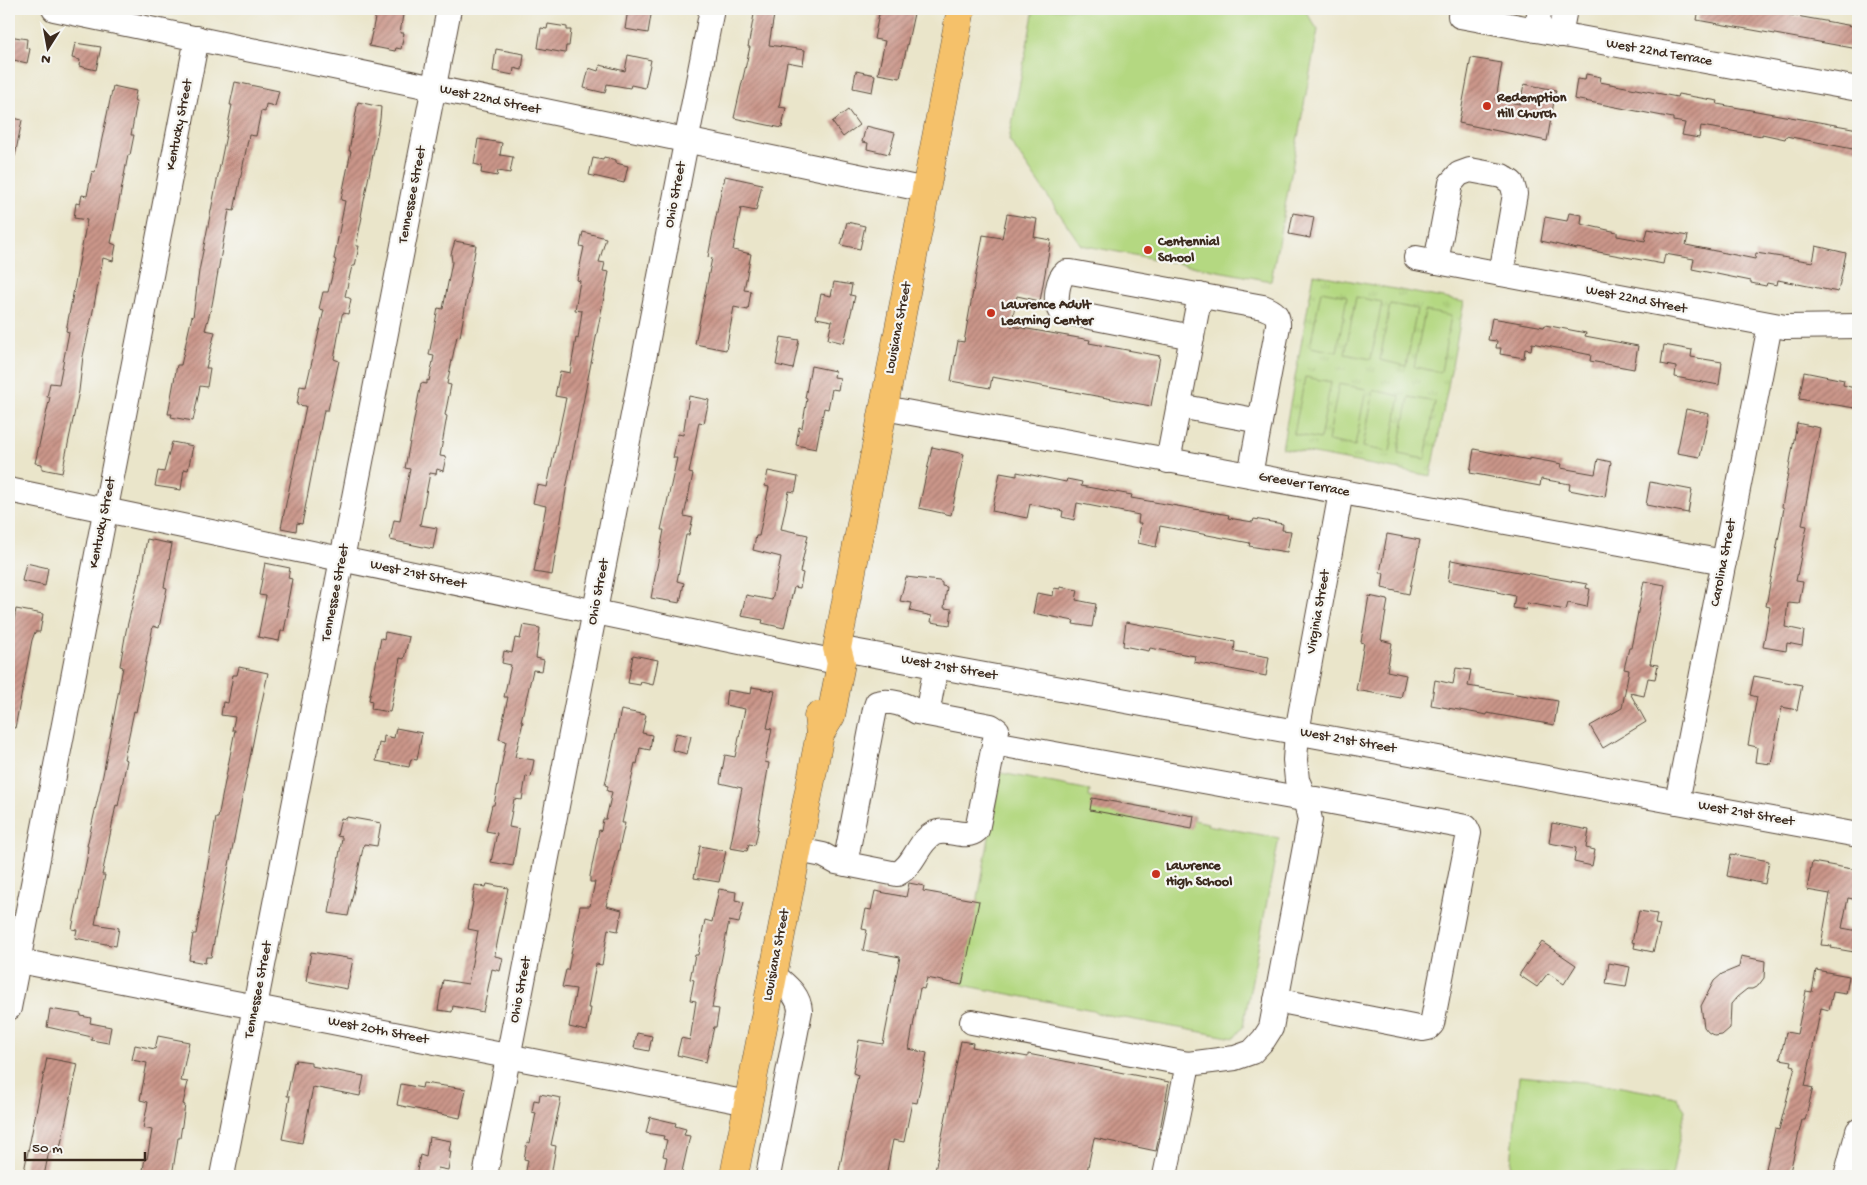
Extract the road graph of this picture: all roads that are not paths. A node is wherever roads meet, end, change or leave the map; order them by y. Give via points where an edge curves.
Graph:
1 (54, 9) edge
2 (449, 9) edge
3 (712, 9) edge
4 (961, 9) edge
5 (1564, 9) edge
6 (1460, 16) dead end
7 (1538, 20) edge
8 (1560, 35) junction
9 (197, 38) junction
10 (434, 88) junction
11 (1858, 89) edge
12 (687, 140) junction
13 (926, 190) junction
14 (1500, 274) junction
15 (1200, 295) junction
16 (1770, 325) junction
17 (1858, 326) edge
18 (1192, 337) junction
19 (1179, 406) junction
20 (884, 408) junction
21 (1260, 421) junction
22 (1168, 461) junction
23 (1250, 475) junction
24 (9, 490) edge
25 (1341, 492) junction
26 (105, 510) junction
27 (342, 559) junction
28 (1724, 562) junction
29 (595, 612) junction
30 (832, 654) junction
31 (936, 666) junction
32 (922, 713) junction
33 (1297, 732) junction
34 (994, 743) junction
35 (1305, 798) junction
36 (1677, 802) junction
37 (1858, 835) edge
38 (798, 850) junction
39 (845, 864) junction
40 (13, 960) edge
41 (773, 974) junction
42 (1276, 1000) junction
43 (255, 1007) junction
44 (9, 1008) edge
45 (972, 1022) dead end
46 (508, 1056) junction
47 (1188, 1064) junction
48 (748, 1103) junction
49 (1858, 1131) edge
50 (222, 1176) edge
51 (485, 1176) edge
52 (734, 1176) edge
53 (768, 1176) edge
54 (1165, 1176) edge
55 (1846, 1176) edge

1 - 9 street, West 22nd Street
2 - 10 street, Tennessee Street
3 - 12 street, Ohio Street
4 - 13 main road, Louisiana Street
5 - 8 street
6 - 7 street, West 22nd Terrace
7 - 8 street, West 22nd Terrace
8 - 11 street, West 22nd Terrace
9 - 10 street, West 22nd Street
9 - 26 street, Kentucky Street
10 - 12 street, West 22nd Street
10 - 27 street, Tennessee Street
12 - 13 street, West 22nd Street
12 - 29 street, Ohio Street
13 - 20 main road, Louisiana Street
14 - 14 street, West 22nd Street via 1426,260 1451,183 1459,174 1470,170 1502,176 1512,183 1516,194
14 - 16 street, West 22nd Street
15 - 18 street
15 - 18 street via 1071,272 1060,278 1056,303 1060,312
15 - 21 street via 1262,307 1276,315 1278,326
16 - 17 street, West 22nd Street via 1785,328
16 - 28 street, Carolina Street
18 - 19 street
19 - 21 street
19 - 22 street
20 - 22 street, Greever Terrace
20 - 30 main road, Louisiana Street
21 - 23 street
22 - 23 street, Greever Terrace
23 - 25 street, Greever Terrace
24 - 26 street, West 21st Street
25 - 28 street, Greever Terrace
25 - 33 street, Virginia Street
26 - 27 street, West 21st Street
26 - 40 street, Kentucky Street
27 - 29 street, West 21st Street
27 - 43 street, Tennessee Street
28 - 36 street, Carolina Street
29 - 30 street, West 21st Street
29 - 46 street, Ohio Street
30 - 31 street, West 21st Street
30 - 38 main road, Louisiana Street via 841,662 831,716 820,734
31 - 32 street
31 - 33 street, West 21st Street
32 - 34 street via 991,726 997,730
32 - 39 street via 908,706 878,703
33 - 35 street, Virginia Street via 1297,780
33 - 36 street, West 21st Street
34 - 35 street
34 - 39 street via 977,830 973,834 942,830 936,833 926,841 906,870 897,874
35 - 42 street, Virginia Street via 1310,820
35 - 42 street via 1460,825 1469,833 1432,1024 1428,1028
36 - 37 street, West 21st Street
38 - 39 street via 823,854
38 - 41 main road, Louisiana Street
40 - 43 street, West 20th Street
40 - 44 street, Kentucky Street
41 - 48 main road, Louisiana Street
41 - 53 street via 794,993 800,1012
42 - 47 street, Virginia Street via 1271,1028 1252,1052 1235,1058
43 - 46 street, West 20th Street
43 - 50 street, Tennessee Street
45 - 47 street, Virginia Street
46 - 48 street, West 20th Street
46 - 51 street, Ohio Street
47 - 54 street
48 - 52 main road, Louisiana Street
49 - 55 street

